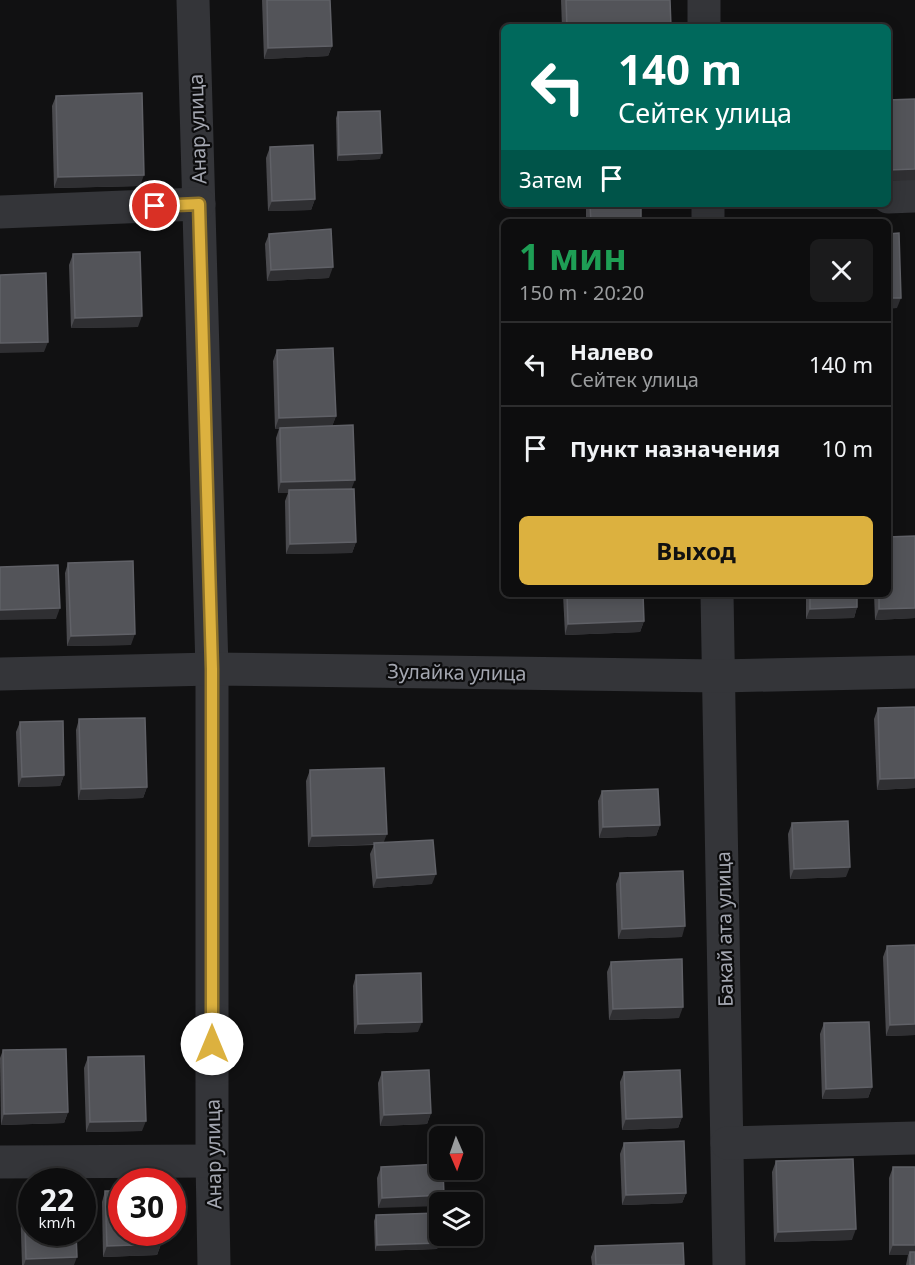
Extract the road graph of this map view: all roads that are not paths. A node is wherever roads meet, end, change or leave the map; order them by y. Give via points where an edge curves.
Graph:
1 (193, 0) edge
2 (704, 0) edge
3 (704, 24) edge
4 (915, 196) edge
5 (891, 197) edge
6 (199, 204) junction
7 (0, 212) edge
8 (717, 597) edge
9 (212, 669) junction
10 (915, 672) edge
11 (0, 674) edge
12 (719, 676) junction
13 (915, 1138) edge
14 (727, 1143) junction
15 (212, 1161) junction
16 (0, 1162) edge
17 (214, 1265) edge
18 (729, 1265) edge

1 - 6 street, Анар улица
2 - 3 street
4 - 5 street
6 - 7 street
6 - 9 street, Анар улица
8 - 12 street, Бакай ата улица
9 - 11 street, Зулайка улица
9 - 12 street, Зулайка улица
9 - 15 street, Анар улица
10 - 12 street, Зулайка улица
12 - 14 street, Бакай ата улица
13 - 14 street
14 - 18 street, Бакай ата улица
15 - 16 street
15 - 17 street, Анар улица

